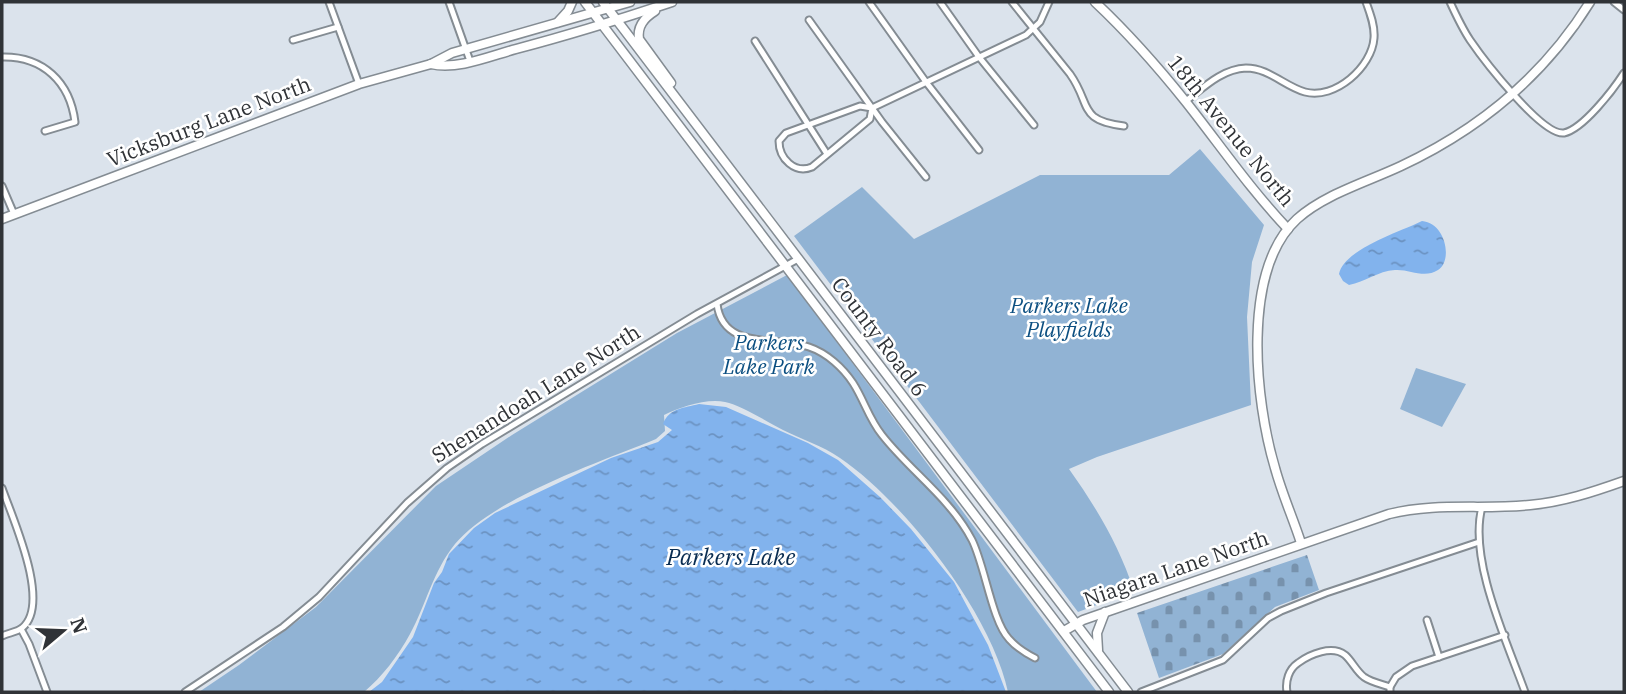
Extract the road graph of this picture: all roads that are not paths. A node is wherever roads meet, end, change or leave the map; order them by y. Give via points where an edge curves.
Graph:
1 (328, 2) edge
2 (449, 2) edge
3 (572, 2) edge
4 (585, 2) edge
5 (630, 2) edge
6 (671, 2) edge
7 (869, 2) edge
8 (940, 2) edge
9 (1012, 2) edge
10 (1049, 2) edge
11 (1096, 2) edge
12 (1366, 2) edge
13 (1450, 2) edge
14 (1590, 2) edge
15 (1614, 2) edge
16 (606, 5) edge
17 (1624, 10) edge
18 (593, 13) junction
19 (617, 20) junction
20 (810, 20) dead end
21 (555, 24) junction
22 (602, 25) junction
23 (338, 27) junction
24 (1034, 29) junction
25 (293, 40) dead end
26 (755, 41) dead end
27 (466, 49) junction
28 (2, 57) edge
29 (979, 57) junction
30 (470, 61) junction
31 (431, 64) junction
32 (1624, 73) edge
33 (926, 82) junction
34 (359, 84) junction
35 (1514, 94) junction
36 (1186, 101) junction
37 (680, 104) junction
38 (872, 108) junction
39 (808, 125) junction
40 (1034, 125) dead end
41 (1124, 126) dead end
42 (45, 131) dead end
43 (979, 150) dead end
44 (827, 155) junction
45 (926, 177) dead end
46 (2, 186) edge
47 (14, 214) junction
48 (2, 219) edge
49 (1288, 229) junction
50 (798, 259) junction
51 (786, 266) junction
52 (717, 304) junction
53 (1624, 481) edge
54 (2, 488) edge
55 (5, 506) edge
56 (1483, 506) junction
57 (1479, 542) junction
58 (1301, 543) junction
59 (1105, 612) junction
60 (1427, 620) dead end
61 (1076, 623) junction
62 (21, 629) junction
63 (1064, 631) junction
64 (1504, 635) junction
65 (2, 636) edge
66 (1099, 654) junction
67 (1439, 657) junction
68 (1035, 658) dead end
69 (1390, 690) edge
70 (47, 692) edge
71 (185, 692) edge
72 (1109, 692) edge
73 (1128, 692) edge
74 (1141, 692) edge
75 (1287, 692) edge
76 (1525, 692) edge

1 - 23 street
2 - 27 street
3 - 21 main road
4 - 18 main road, County Road 6
5 - 16 main road, Vicksburg Lane North
6 - 19 main road, Vicksburg Lane North
6 - 37 main road via 645,17 638,33
7 - 33 street
8 - 29 street
9 - 24 street
10 - 24 street
11 - 36 main road, 18th Avenue North
12 - 36 street via 1373,24 1372,52 1340,86 1307,93 1265,71 1244,68 1216,78
13 - 35 street via 1469,39
14 - 35 main road via 1560,46
15 - 17 street
16 - 18 main road, Vicksburg Lane North
16 - 19 main road, County Road 6
18 - 21 main road, Vicksburg Lane North
18 - 22 main road, County Road 6
19 - 22 main road, Vicksburg Lane North
19 - 37 main road, County Road 6
20 - 38 street
21 - 27 main road, Vicksburg Lane North
22 - 30 main road, Vicksburg Lane North
22 - 51 main road, County Road 6
23 - 25 street
23 - 34 street
24 - 29 street
24 - 41 street via 1075,82 1092,117
26 - 39 street
27 - 30 street
27 - 31 main road, Vicksburg Lane North
28 - 42 street via 39,64 68,94 75,122
29 - 33 street
29 - 40 street
30 - 31 main road, Vicksburg Lane North
31 - 34 main road, Vicksburg Lane North
32 - 35 street via 1578,125 1564,132 1544,126
33 - 38 street
33 - 43 street
34 - 47 main road, Vicksburg Lane North
35 - 49 main road via 1465,133 1323,201
36 - 49 main road, 18th Avenue North via 1241,176
37 - 50 main road, County Road 6
38 - 39 street via 860,106
38 - 44 street via 870,119
38 - 45 street
39 - 44 street
39 - 44 street via 786,133 779,141 780,152 794,168 807,169
46 - 47 street
47 - 48 main road, Vicksburg Lane North
49 - 58 main road, 18th Avenue North via 1266,272 1259,367 1274,464
50 - 51 street, Shenandoah Lane North
50 - 61 main road, County Road 6
51 - 52 street, Shenandoah Lane North
51 - 63 main road, County Road 6
52 - 68 street via 721,319 736,335 810,347 840,366 880,433 961,522 981,560 1000,625 1008,638
52 - 71 street, Shenandoah Lane North via 446,468 319,597 268,638
53 - 56 main road via 1551,502
54 - 55 street
55 - 62 street via 32,574 32,605
56 - 57 street
56 - 58 main road, Niagara Lane North via 1406,510
57 - 64 street
57 - 74 street via 1281,611 1223,660
58 - 59 main road, Niagara Lane North
59 - 61 main road, Niagara Lane North
59 - 66 main road via 1097,633
60 - 67 street
61 - 63 main road, Niagara Lane North
61 - 66 main road, County Road 6
62 - 65 street
62 - 70 street
63 - 72 main road, County Road 6
64 - 67 street
64 - 76 street
66 - 73 main road, County Road 6
67 - 69 street via 1402,671
69 - 75 street via 1368,680 1345,655 1329,650 1294,666

